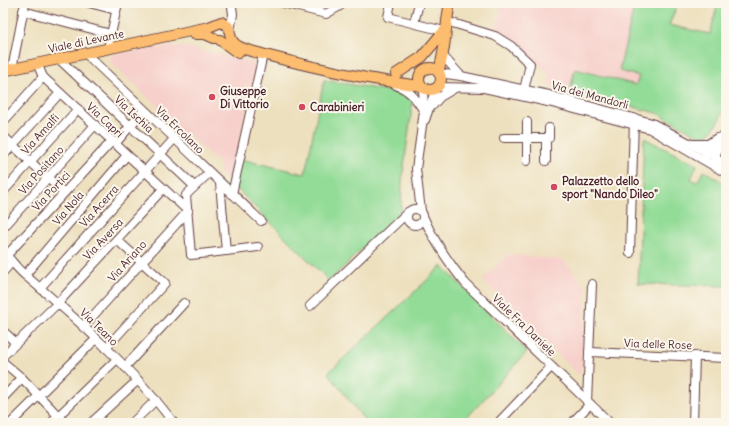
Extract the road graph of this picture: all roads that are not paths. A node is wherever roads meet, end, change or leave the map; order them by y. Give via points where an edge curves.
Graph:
1 (89, 3) edge
2 (283, 3) edge
3 (341, 3) edge
4 (391, 3) edge
5 (418, 3) edge
6 (450, 3) edge
7 (233, 5) edge
8 (117, 6) edge
9 (24, 7) edge
10 (217, 23) junction
11 (414, 23) junction
12 (445, 26) junction
13 (230, 31) junction
14 (111, 34) junction
15 (174, 34) junction
16 (217, 39) junction
17 (108, 48) junction
18 (85, 53) junction
19 (443, 56) junction
20 (59, 59) junction
21 (262, 59) junction
22 (278, 59) junction
23 (37, 63) junction
24 (7, 70) edge
25 (424, 71) junction
26 (438, 73) junction
27 (396, 74) junction
28 (461, 76) junction
29 (43, 78) junction
30 (368, 78) junction
31 (387, 82) junction
32 (422, 87) junction
33 (437, 87) junction
34 (456, 88) junction
35 (524, 90) junction
36 (60, 93) junction
37 (78, 109) junction
38 (144, 110) junction
39 (427, 110) junction
40 (634, 121) junction
41 (3, 122) edge
42 (527, 122) dead end
43 (96, 125) junction
44 (131, 126) junction
45 (549, 128) dead end
46 (726, 132) edge
47 (3, 136) edge
48 (504, 138) dead end
49 (527, 138) junction
50 (546, 138) junction
51 (174, 139) junction
52 (114, 143) junction
53 (693, 144) junction
54 (14, 145) junction
55 (726, 152) edge
56 (707, 153) junction
57 (161, 154) junction
58 (3, 156) edge
59 (127, 156) junction
60 (715, 157) junction
61 (703, 160) junction
62 (31, 161) junction
63 (526, 161) dead end
64 (546, 161) dead end
65 (711, 165) junction
66 (726, 166) edge
67 (145, 172) junction
68 (209, 173) junction
69 (726, 173) edge
70 (49, 178) junction
71 (220, 183) junction
72 (194, 186) junction
73 (163, 189) junction
74 (3, 192) edge
75 (418, 192) junction
76 (64, 193) junction
77 (232, 194) junction
78 (188, 211) junction
79 (410, 211) junction
80 (422, 214) junction
81 (261, 221) dead end
82 (414, 225) junction
83 (393, 227) junction
84 (3, 228) edge
85 (432, 236) junction
86 (117, 240) junction
87 (258, 247) dead end
88 (226, 251) junction
89 (5, 253) edge
90 (630, 253) dead end
91 (142, 261) junction
92 (9, 263) edge
93 (3, 272) edge
94 (24, 275) junction
95 (592, 284) dead end
96 (40, 288) junction
97 (58, 303) junction
98 (184, 303) dead end
99 (310, 306) dead end
100 (83, 327) junction
101 (3, 331) edge
102 (96, 339) junction
103 (16, 343) junction
104 (106, 348) junction
105 (589, 352) junction
106 (3, 356) edge
107 (695, 356) junction
108 (726, 358) edge
109 (116, 359) junction
110 (3, 362) edge
111 (552, 367) junction
112 (125, 368) junction
113 (22, 378) junction
114 (138, 380) junction
115 (39, 395) junction
116 (585, 397) junction
117 (3, 398) edge
118 (156, 400) junction
119 (58, 416) junction
120 (11, 423) edge
121 (51, 423) edge
122 (65, 423) edge
123 (91, 423) edge
124 (132, 423) edge
125 (174, 423) edge
126 (498, 423) edge
127 (572, 423) edge
128 (610, 423) edge
129 (693, 423) edge

1 - 8 street
2 - 3 street via 326,14
4 - 11 street via 388,17
5 - 11 street
6 - 12 main road
7 - 10 street
7 - 13 street
8 - 14 street
9 - 14 street
9 - 24 street
10 - 13 main road via 228,26
10 - 15 main road, Viale di Levante
10 - 16 main road via 211,30
11 - 12 street
12 - 19 main road
12 - 25 main road
12 - 27 main road via 422,57
12 - 35 street via 495,36 511,46 530,64
13 - 16 main road via 228,37
13 - 22 main road, Viale di Levante via 230,39 234,44
14 - 17 street
15 - 16 main road, Viale di Levante via 205,34
15 - 17 main road, Viale di Levante
16 - 21 main road, Viale di Levante via 240,54
17 - 18 main road, Viale di Levante
18 - 20 main road, Viale di Levante
18 - 38 street, Via Ercolano
19 - 26 main road
19 - 28 street
20 - 23 main road, Viale di Levante
20 - 44 street, Via Ischia
21 - 22 main road, Viale di Levante
21 - 77 street
22 - 30 main road, Viale di Levante
23 - 24 main road, Viale di Levante
23 - 29 street, Via Capri
25 - 26 main road via 432,69
25 - 27 main road, Viale di Levante
25 - 32 main road via 419,77
26 - 28 street, Via dei Mandorli
26 - 33 main road via 440,81
27 - 30 main road, Viale di Levante
28 - 35 street, Via dei Mandorli
29 - 36 street, Via Capri
29 - 41 street
30 - 31 main road, Viale di Levante
31 - 32 main road, Viale di Levante
31 - 39 street via 406,89
32 - 33 main road via 431,90
32 - 39 street, Viale Fra Daniele
33 - 34 street, Via dei Mandorli
33 - 39 street, Viale Fra Daniele
34 - 39 street via 440,97
34 - 40 street, Via dei Mandorli via 484,88
35 - 40 street, Via dei Mandorli
36 - 37 street, Via Capri
36 - 54 street
37 - 43 street, Via Capri
37 - 62 street, Via Amalfi
38 - 44 street, Via Portici
38 - 51 street, Via Ercolano
39 - 75 street, Viale Fra Daniele via 416,169
40 - 53 street, Via dei Mandorli via 652,123
40 - 61 street, Via dei Mandorli
40 - 90 street
42 - 49 street
43 - 52 street, Via Capri
43 - 70 street, Via Positano
44 - 52 street, Via Portici
44 - 57 street, Via Ischia
45 - 50 street via 549,138
46 - 53 street via 708,144
46 - 55 street
46 - 56 street
46 - 60 street
47 - 54 street
48 - 49 street
49 - 50 street
49 - 63 street
50 - 64 street
51 - 57 street, Via Acerra
51 - 68 street, Via Ercolano
52 - 59 street, Via Capri
52 - 76 street, Via Portici
53 - 56 street, Via dei Mandorli
54 - 58 street
54 - 62 street
56 - 60 street, Via dei Mandorli
56 - 61 street
57 - 67 street, Via Acerra
57 - 72 street, Via Ischia
59 - 67 street, Via Capri
59 - 94 street, Via Nola
60 - 65 street
60 - 66 street, Via dei Mandorli
61 - 65 street, Via dei Mandorli
62 - 70 street
62 - 74 street, Via Amalfi
65 - 69 street, Via dei Mandorli
67 - 73 street, Via Capri
67 - 96 street, Via Acerra
68 - 71 street, Via Ercolano
68 - 72 street
70 - 76 street
70 - 84 street, Via Positano
71 - 77 street, Via Ercolano
71 - 88 street
72 - 78 street via 186,195
73 - 78 street, Via Capri
73 - 86 street, Via Aversa
75 - 79 street, Viale Fra Daniele
75 - 80 street, Viale Fra Daniele
76 - 89 street, Via Portici
77 - 81 street, Via Ercolano
78 - 88 street via 191,255
78 - 91 street, Via Ariano
79 - 80 street via 417,209
79 - 82 street via 407,220
79 - 83 street
80 - 82 street via 422,221
80 - 85 street, Viale Fra Daniele
82 - 83 street
82 - 85 street, Viale Fra Daniele
83 - 99 street
85 - 111 street, Viale Fra Daniele via 465,283
86 - 91 street
86 - 97 street, Via Aversa
87 - 88 street
89 - 92 street, Via Teano
91 - 100 street, Via Ariano
91 - 104 street via 165,283
92 - 93 street
92 - 94 street, Via Teano
94 - 96 street, Via Teano
95 - 105 street
96 - 97 street, Via Teano
97 - 100 street, Via Teano
97 - 103 street, Via Aversa
98 - 112 street
100 - 102 street, Via Teano
101 - 103 street
102 - 104 street, Via Teano
102 - 115 street
103 - 106 street, Via Aversa
104 - 109 street, Via Teano
105 - 107 street, Via delle Rose
105 - 116 street
107 - 108 street, Via delle Rose
107 - 129 street
109 - 112 street, Via Teano
109 - 119 street
110 - 113 street
111 - 116 street, Viale Fra Daniele
111 - 126 street
112 - 114 street, Via Teano
113 - 115 street
113 - 117 street
114 - 118 street, Via Teano
114 - 123 street
115 - 119 street
115 - 120 street
116 - 127 street
116 - 128 street, Viale Fra Daniele
118 - 124 street
118 - 125 street, Via Teano
119 - 121 street
119 - 122 street

